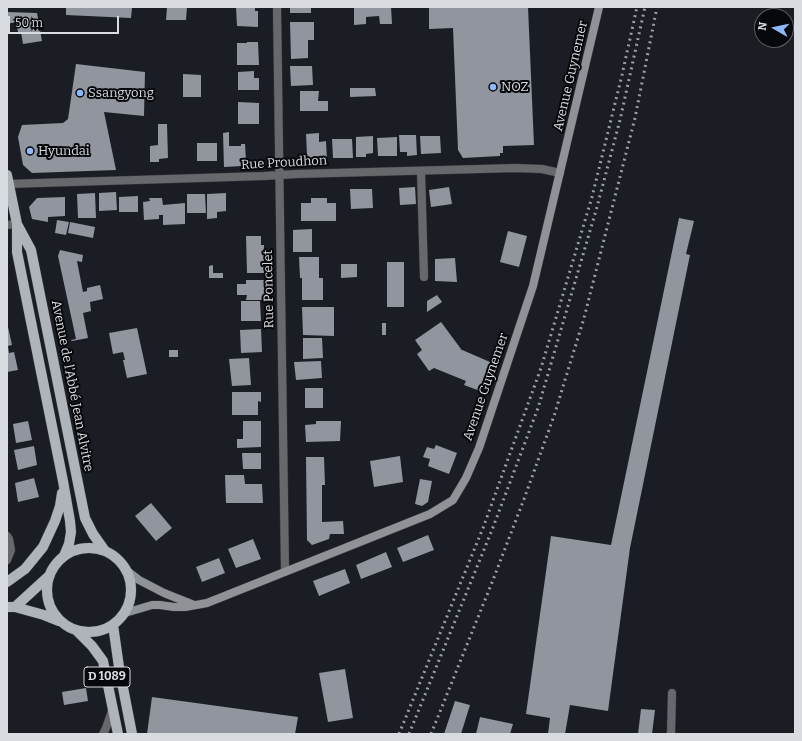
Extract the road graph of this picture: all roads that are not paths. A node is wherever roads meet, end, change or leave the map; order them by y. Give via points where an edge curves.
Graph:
1 (277, 7) edge
2 (599, 7) edge
3 (421, 171) junction
4 (560, 173) junction
5 (280, 175) junction
6 (8, 181) edge
7 (12, 225) edge
8 (424, 277) dead end
9 (63, 481) junction
10 (7, 536) edge
11 (104, 551) junction
12 (64, 556) junction
13 (7, 560) edge
14 (126, 570) junction
15 (285, 571) junction
16 (50, 575) junction
17 (7, 582) edge
18 (194, 606) junction
19 (11, 607) edge
20 (125, 613) junction
21 (59, 621) junction
22 (113, 625) junction
23 (76, 630) junction
24 (672, 693) dead end
25 (113, 708) junction
26 (103, 734) edge
27 (118, 734) edge
28 (132, 734) edge
29 (671, 734) edge

1 - 5 street, Rue Poncelet
2 - 4 main road, Avenue Guynemer
3 - 4 street, Rue Proudhon via 516,168
3 - 5 street, Rue Proudhon
3 - 8 street
4 - 15 main road, Avenue Guynemer via 531,293 479,448 453,500 430,514
5 - 6 street, Rue Proudhon
5 - 15 street, Rue Poncelet
6 - 7 main road, Avenue de l'Abbé Jean Alvitre
7 - 9 main road, Avenue de l'Abbé Jean Alvitre
7 - 11 main road, Avenue de l'Abbé Jean Alvitre via 31,250 85,518
9 - 12 main road, Avenue de l'Abbé Jean Alvitre via 71,532
9 - 17 main road via 60,506 43,547 25,569
10 - 13 street via 11,550
11 - 12 main road via 84,548
11 - 14 main road via 113,555
12 - 16 main road
14 - 18 main road via 139,580
14 - 20 main road via 131,592
15 - 18 main road, Avenue Guynemer
16 - 19 main road
16 - 21 main road via 47,586 48,599
18 - 20 main road, Avenue Guynemer via 174,607 160,604
19 - 21 main road
20 - 22 main road
21 - 23 main road
22 - 23 main road via 98,632
22 - 28 main road, D 1089
23 - 25 main road, D 1089 via 103,661
24 - 29 street
25 - 26 street
25 - 27 main road, D 1089

